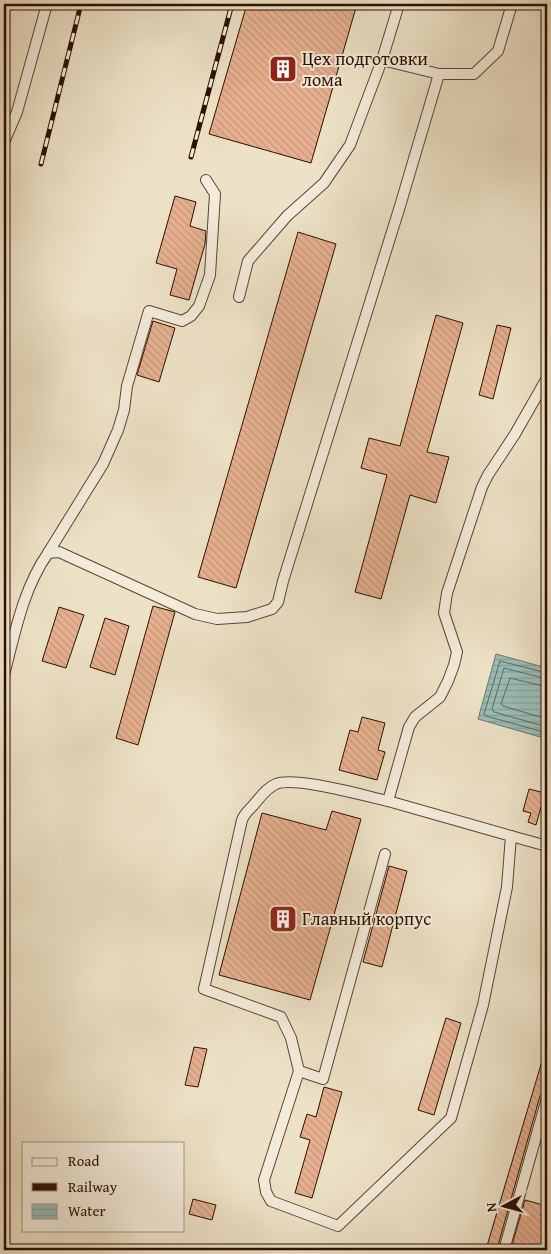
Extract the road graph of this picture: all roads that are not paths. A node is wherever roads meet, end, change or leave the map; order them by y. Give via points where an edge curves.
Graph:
1 (47, 4) edge
2 (399, 4) edge
3 (512, 4) edge
4 (382, 60) junction
5 (440, 74) junction
6 (4, 142) edge
7 (206, 180) dead end
8 (239, 297) dead end
9 (547, 378) edge
10 (48, 553) junction
11 (4, 675) edge
12 (388, 801) junction
13 (511, 836) junction
14 (547, 846) edge
15 (385, 854) dead end
16 (299, 1071) junction
17 (547, 1098) edge
18 (504, 1250) edge

1 - 6 lane via 17,112
2 - 4 lane
3 - 5 lane via 498,51 474,74
4 - 5 lane
4 - 8 lane via 350,145 324,183 287,216 248,262
5 - 10 lane via 278,602 272,609 247,616 217,619 195,614 67,555
7 - 10 lane via 215,194 215,203 210,275 199,306 182,321 149,312 118,430 103,464
9 - 12 lane via 482,487 447,594 444,613 457,652 454,665 440,697 415,717 408,727
10 - 11 lane via 36,570 23,603
12 - 13 lane
12 - 16 lane via 304,783 283,782 266,790 245,812 242,820 204,989 281,1017 291,1038
13 - 14 lane
13 - 16 lane via 507,887 483,1005 451,1118 338,1226 271,1201 266,1192 264,1180
15 - 16 lane via 324,1079
17 - 18 lane

